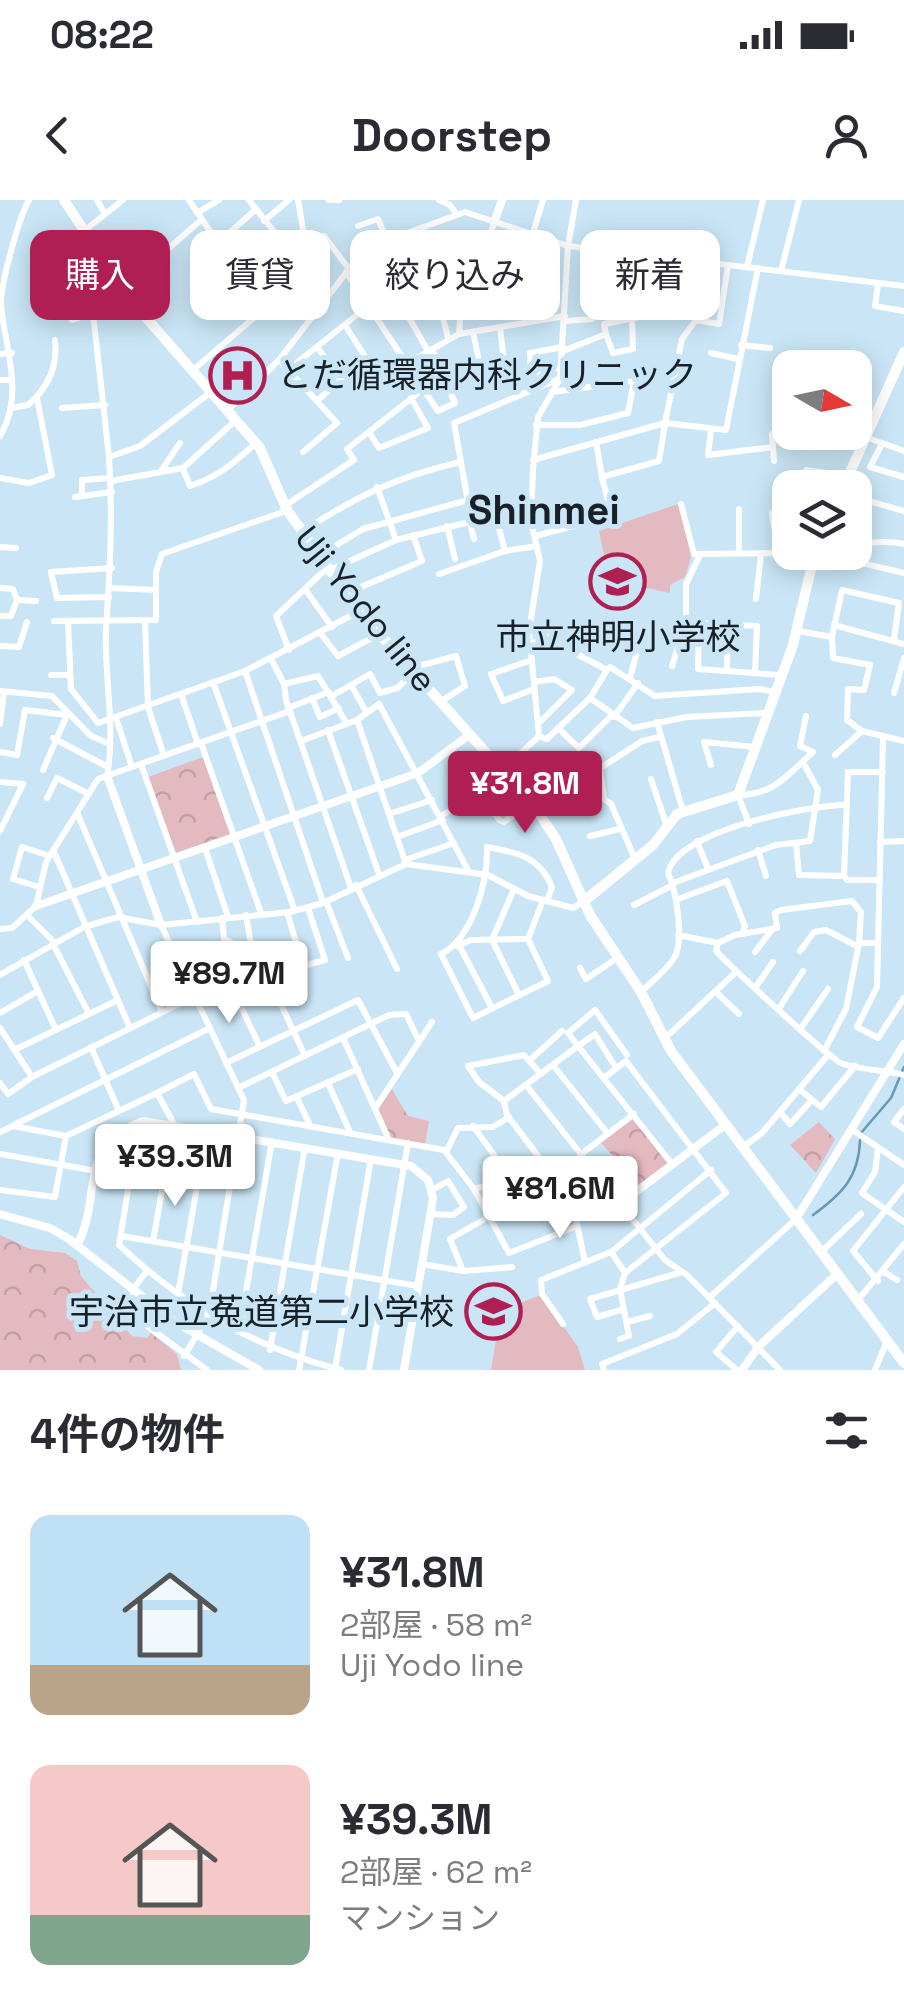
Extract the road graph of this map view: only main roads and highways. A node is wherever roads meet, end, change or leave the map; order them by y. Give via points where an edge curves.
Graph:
1 (64, 200) edge
2 (903, 357) edge
3 (851, 470) edge
4 (811, 570) edge
5 (583, 902) junction
6 (904, 1364) edge

1 - 5 main road, Uji Yodo line via 128,298 256,444 287,508 360,612 534,806
2 - 3 main road
4 - 5 main road via 798,631 738,795 683,812 653,846
5 - 6 main road, Uji Yodo line via 664,1039

